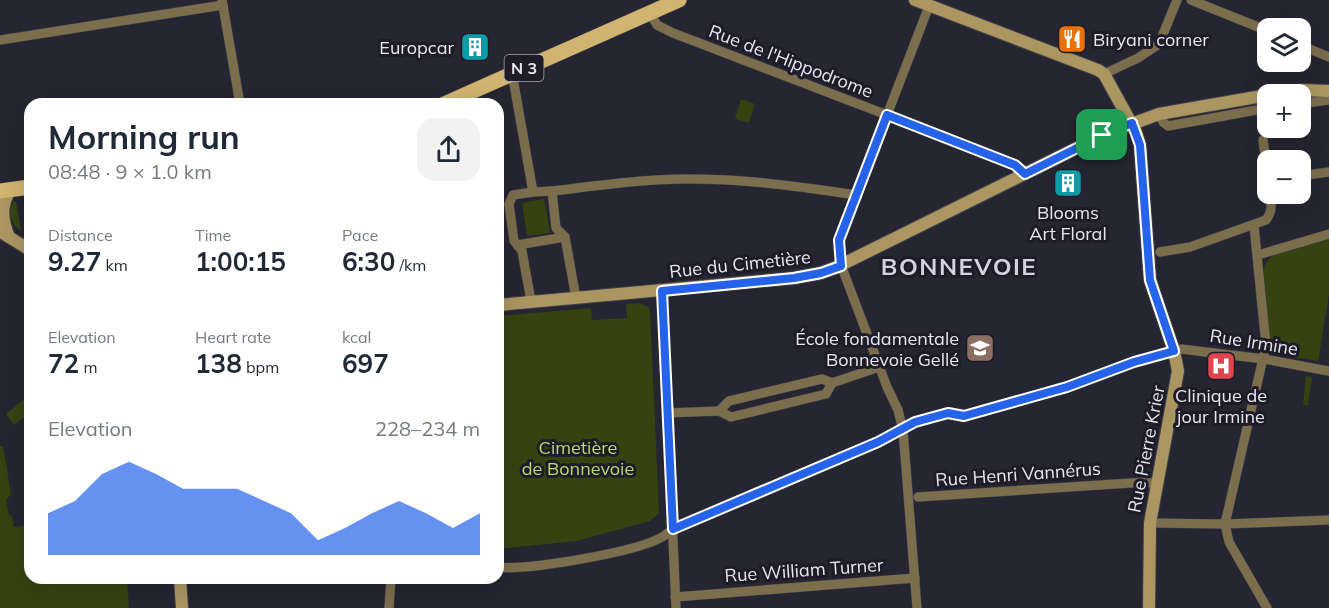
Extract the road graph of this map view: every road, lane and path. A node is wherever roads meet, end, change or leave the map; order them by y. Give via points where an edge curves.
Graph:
1 (679, 0) edge
2 (915, 0) edge
3 (1177, 0) edge
4 (1191, 0) edge
5 (223, 3) edge
6 (929, 6) junction
7 (650, 13) junction
8 (1257, 27) edge
9 (0, 40) edge
10 (1311, 50) edge
11 (1329, 57) edge
12 (510, 74) junction
13 (1104, 74) junction
14 (1311, 90) edge
15 (1329, 91) edge
16 (1257, 97) edge
17 (239, 98) edge
18 (457, 98) edge
19 (1329, 100) edge
20 (1311, 102) edge
21 (1257, 110) edge
22 (1159, 114) junction
23 (887, 115) junction
24 (1132, 123) junction
25 (1263, 140) dead end
26 (1264, 150) edge
27 (1329, 172) edge
28 (1025, 174) junction
29 (1311, 174) edge
30 (24, 188) edge
31 (5, 190) edge
32 (552, 190) junction
33 (532, 192) junction
34 (856, 195) junction
35 (1270, 204) edge
36 (1254, 226) junction
37 (4, 234) edge
38 (1329, 234) edge
39 (565, 237) junction
40 (517, 245) junction
41 (24, 246) edge
42 (1160, 252) dead end
43 (1258, 255) junction
44 (841, 266) junction
45 (662, 291) junction
46 (576, 298) junction
47 (531, 302) junction
48 (504, 304) edge
49 (1174, 351) junction
50 (1264, 359) junction
51 (879, 367) junction
52 (1329, 371) edge
53 (832, 383) junction
54 (719, 411) junction
55 (668, 413) junction
56 (903, 430) junction
57 (1156, 484) junction
58 (918, 497) dead end
59 (1329, 520) edge
60 (1150, 523) junction
61 (1225, 524) junction
62 (673, 529) junction
63 (504, 567) edge
64 (915, 578) junction
65 (180, 584) edge
66 (391, 584) edge
67 (675, 597) junction
68 (182, 608) edge
69 (389, 608) edge
70 (676, 608) edge
71 (917, 608) edge
72 (1149, 608) edge
73 (1267, 608) edge

1 - 7 main road, N 3
2 - 6 main road
3 - 13 street via 1159,44
4 - 8 street
5 - 9 street
5 - 17 street
6 - 13 main road
6 - 23 street
7 - 12 main road, N 3
7 - 23 street, Rue de l'Hippodrome via 657,25 674,33
10 - 11 street
12 - 18 main road, N 3
12 - 33 street
13 - 24 main road, Rue Pierre Krier
14 - 15 main road, Rue du Cimetière
16 - 22 main road, Rue du Cimetière
19 - 20 street
21 - 22 street via 1168,126
22 - 24 main road, Rue du Cimetière
23 - 28 street, Rue de l'Hippodrome via 1015,165
23 - 34 street
24 - 28 main road, Rue du Cimetière
24 - 49 main road, Rue Pierre Krier via 1140,145 1150,280
25 - 26 street
27 - 29 street
28 - 44 main road, Rue du Cimetière
30 - 31 main road
31 - 37 main road
32 - 33 street
32 - 34 street via 657,180 707,180 787,185
32 - 39 street via 556,228
33 - 40 street via 515,194 509,200
34 - 44 street via 839,240
35 - 36 street via 1271,214
36 - 42 street via 1190,247
36 - 43 street
37 - 41 main road
38 - 43 street
39 - 40 street
39 - 46 street
40 - 47 street via 522,251
43 - 50 street
44 - 45 main road, Rue du Cimetière via 794,278
44 - 51 street
45 - 46 main road, Rue du Cimetière
45 - 55 street
46 - 47 main road, Rue du Cimetière
47 - 48 main road, Rue du Cimetière
49 - 50 street, Rue Irmine via 1190,349
49 - 56 street, Rue Irmine via 1067,387 964,416 948,413 915,422
49 - 57 main road, Rue Pierre Krier via 1178,371
50 - 52 street, Rue Irmine
50 - 61 street
51 - 53 street
51 - 56 street
53 - 54 street via 822,379 729,401
53 - 54 street via 826,394 731,417
54 - 55 street
55 - 62 street
56 - 62 street, Rue Irmine
56 - 64 street
57 - 58 street, Rue Henri Vannérus
57 - 60 main road, Rue Pierre Krier
59 - 61 street
60 - 61 street
60 - 72 main road, Rue Pierre Krier
61 - 73 street via 1229,542
62 - 63 street, Rue Irmine via 661,538 632,547 579,559
62 - 67 street
64 - 67 street, Rue William Turner
64 - 71 street
65 - 68 main road
66 - 69 street
67 - 70 street

